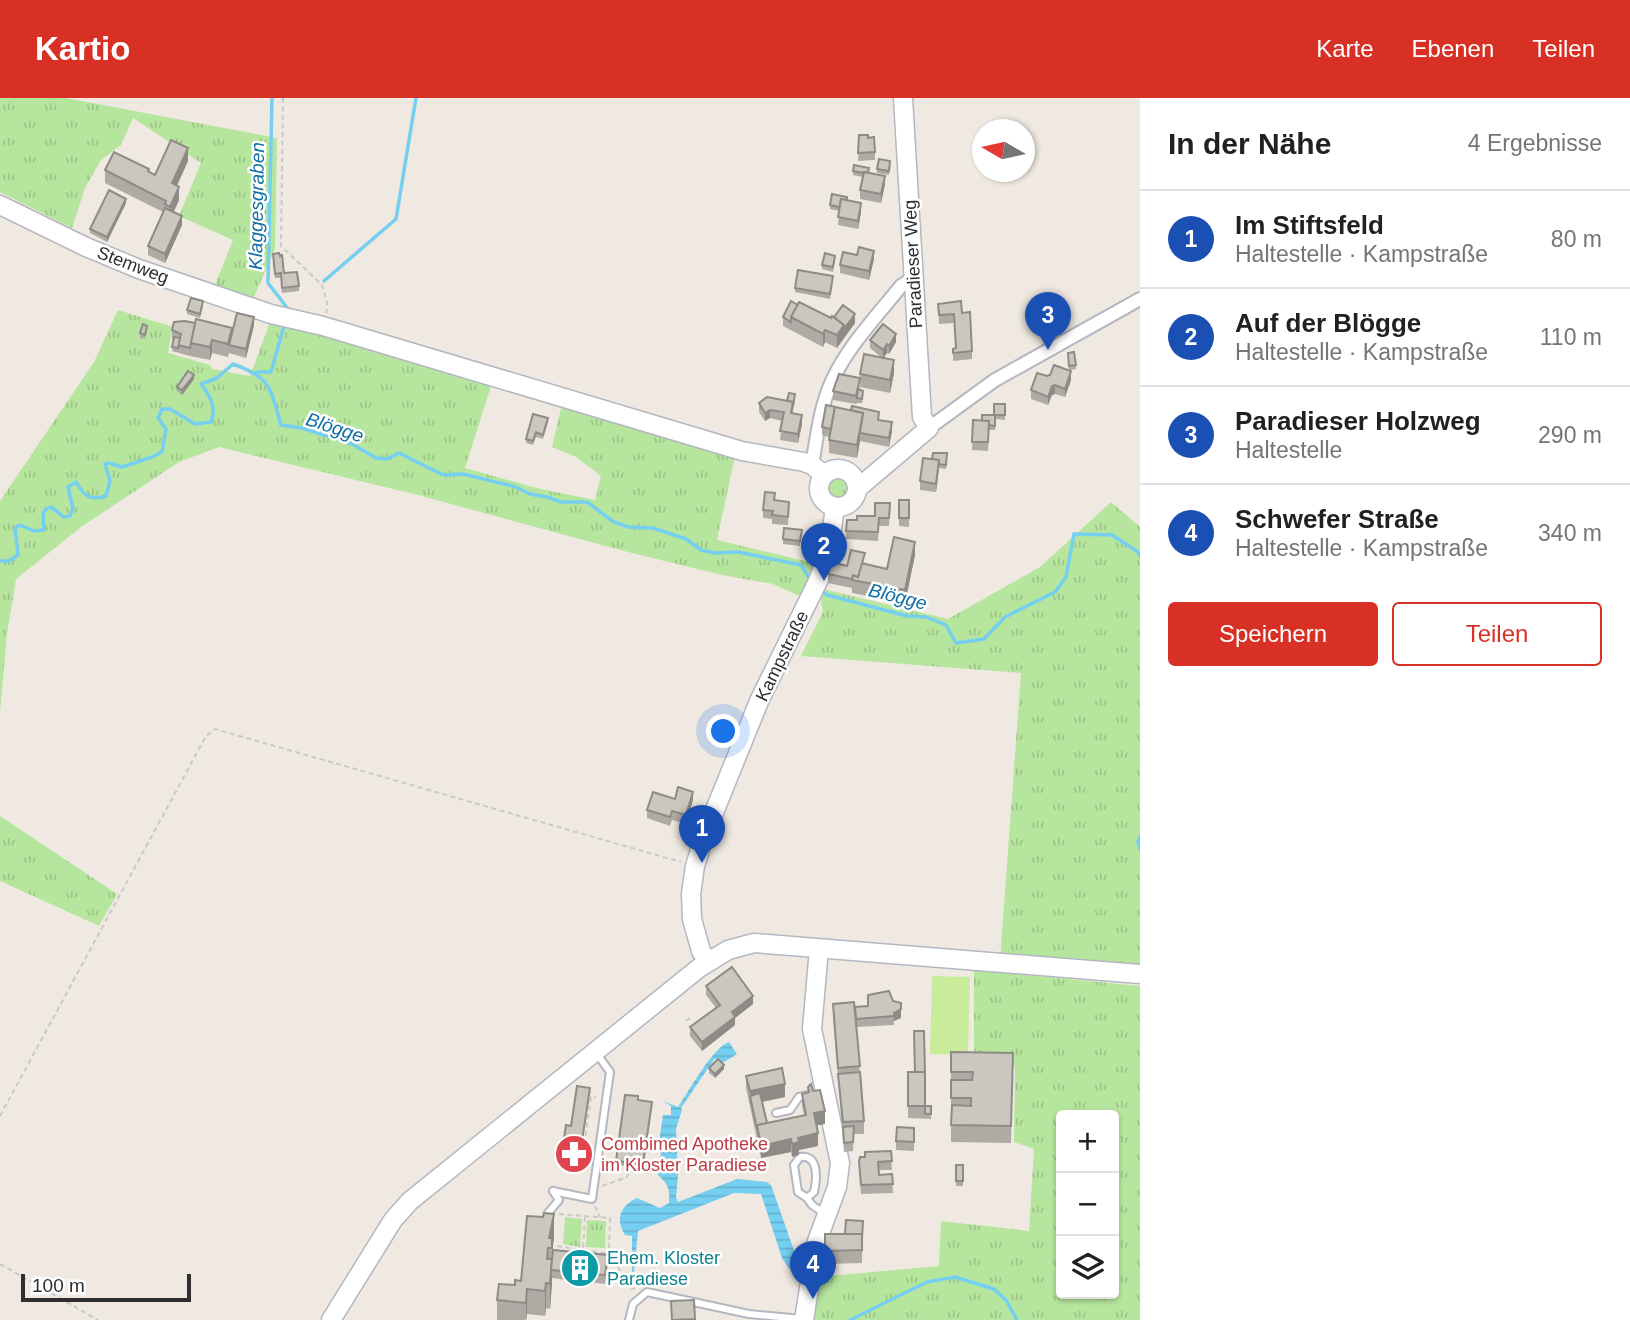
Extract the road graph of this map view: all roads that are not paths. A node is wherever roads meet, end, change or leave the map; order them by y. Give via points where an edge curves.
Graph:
1 (903, 98) edge
2 (0, 205) edge
3 (914, 281) junction
4 (1140, 299) edge
5 (929, 428) junction
6 (818, 470) junction
7 (855, 482) junction
8 (835, 507) junction
9 (819, 949) junction
10 (708, 961) junction
11 (1140, 974) edge
12 (595, 1051) junction
13 (826, 1092) junction
14 (776, 1113) dead end
15 (807, 1198) junction
16 (825, 1214) junction
17 (545, 1227) edge
18 (331, 1320) edge
19 (629, 1320) edge
20 (804, 1320) edge

1 - 3 street, Paradieser Weg
2 - 6 street, Stemweg via 139,269 271,314
3 - 5 street, Paradieser Weg via 922,417
3 - 6 street via 901,286 849,351 831,382 823,405
4 - 5 street via 995,380
5 - 7 street via 877,474
6 - 7 street via 837,469
6 - 8 street via 821,495
7 - 8 street via 852,501
8 - 10 street, Kampstraße via 819,579 739,748 695,866 692,919
9 - 10 street via 754,943
9 - 11 street
9 - 13 street via 812,1029
10 - 12 street
12 - 17 lane via 610,1072 592,1199 553,1191 559,1200 548,1213
12 - 18 street via 410,1201 393,1220
13 - 14 lane via 801,1096 790,1110
13 - 16 street via 840,1163 837,1187
15 - 15 lane via 816,1189 814,1162 805,1156 794,1165 798,1192
15 - 16 lane
16 - 20 street
19 - 20 lane via 634,1304 647,1292 749,1314

